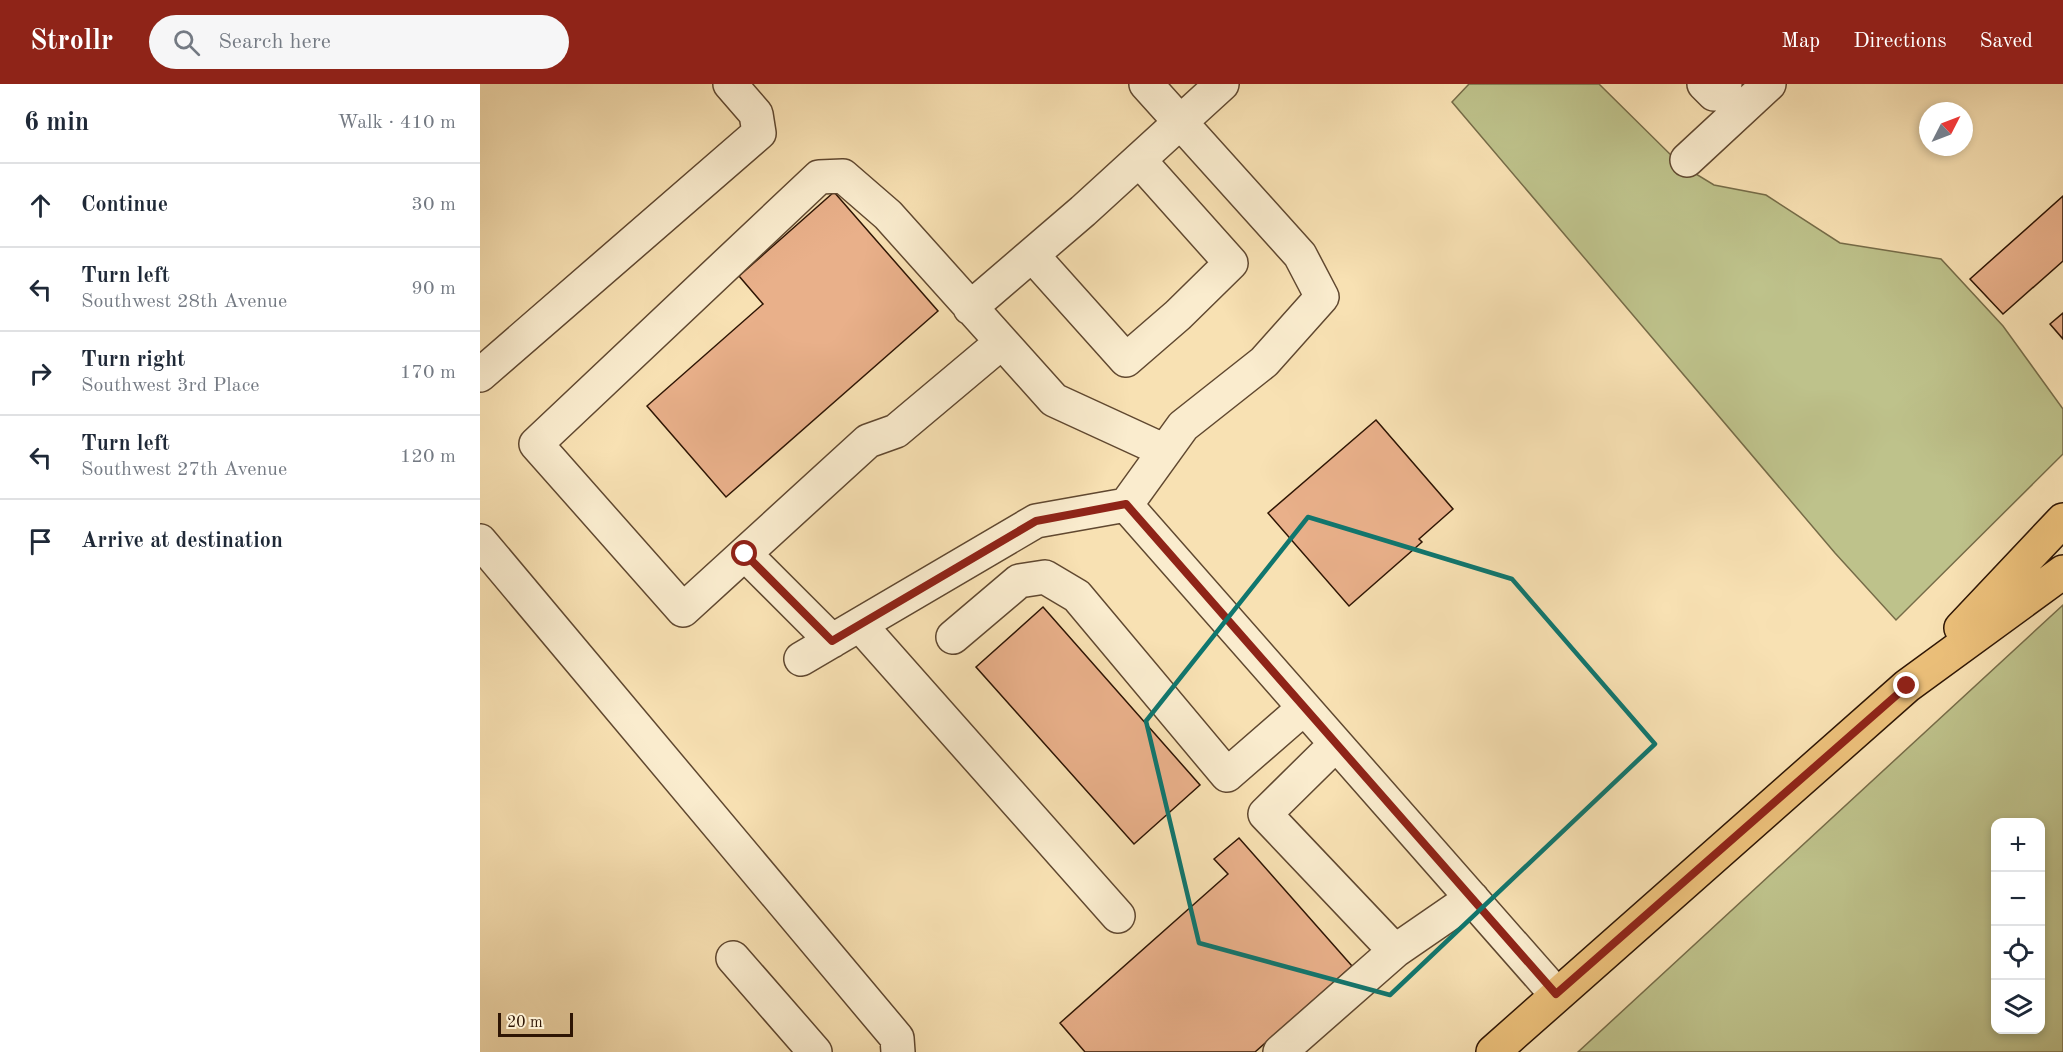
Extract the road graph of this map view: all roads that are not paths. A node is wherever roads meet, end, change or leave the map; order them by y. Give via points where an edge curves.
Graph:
1 (730, 84) edge
2 (1146, 84) edge
3 (1222, 84) edge
4 (1704, 84) edge
5 (1725, 84) edge
6 (1769, 84) edge
7 (1179, 123) junction
8 (1138, 160) junction
9 (1687, 160) dead end
10 (1032, 255) junction
11 (970, 308) junction
12 (1002, 342) junction
13 (483, 367) edge
14 (1165, 451) junction
15 (1126, 504) junction
16 (2063, 520) edge
17 (480, 542) edge
18 (745, 554) junction
19 (2063, 572) edge
20 (860, 625) junction
21 (953, 637) dead end
22 (832, 641) junction
23 (801, 659) dead end
24 (1907, 686) junction
25 (1304, 708) junction
26 (1336, 744) junction
27 (1472, 898) junction
28 (1118, 916) dead end
29 (1395, 951) junction
30 (732, 957) dead end
31 (1556, 994) junction
32 (814, 1052) edge
33 (898, 1052) edge
34 (1280, 1052) edge
35 (1493, 1052) edge

1 - 13 street via 756,114 759,133
2 - 7 street
3 - 7 street
4 - 5 street via 1714,94
6 - 9 street
7 - 8 street
7 - 14 street via 1300,255 1322,297 1264,362 1183,426
8 - 10 street
8 - 10 street via 1231,263 1178,315 1126,360
10 - 11 street
11 - 12 street
11 - 18 street via 888,215 843,176 819,177 536,444 683,610
12 - 14 street via 1054,400
12 - 18 street via 896,431 868,441
14 - 15 street
15 - 20 street via 1036,521
15 - 25 street
16 - 24 main road
17 - 33 street via 897,1038
18 - 22 street
19 - 24 main road
20 - 22 street
20 - 28 street
21 - 25 street via 1019,581 1045,577 1077,596 1227,775
22 - 23 street
24 - 31 main road
25 - 26 street
26 - 27 street
26 - 29 street via 1265,814
27 - 29 street
27 - 31 street
29 - 34 street
30 - 32 street
31 - 35 main road

